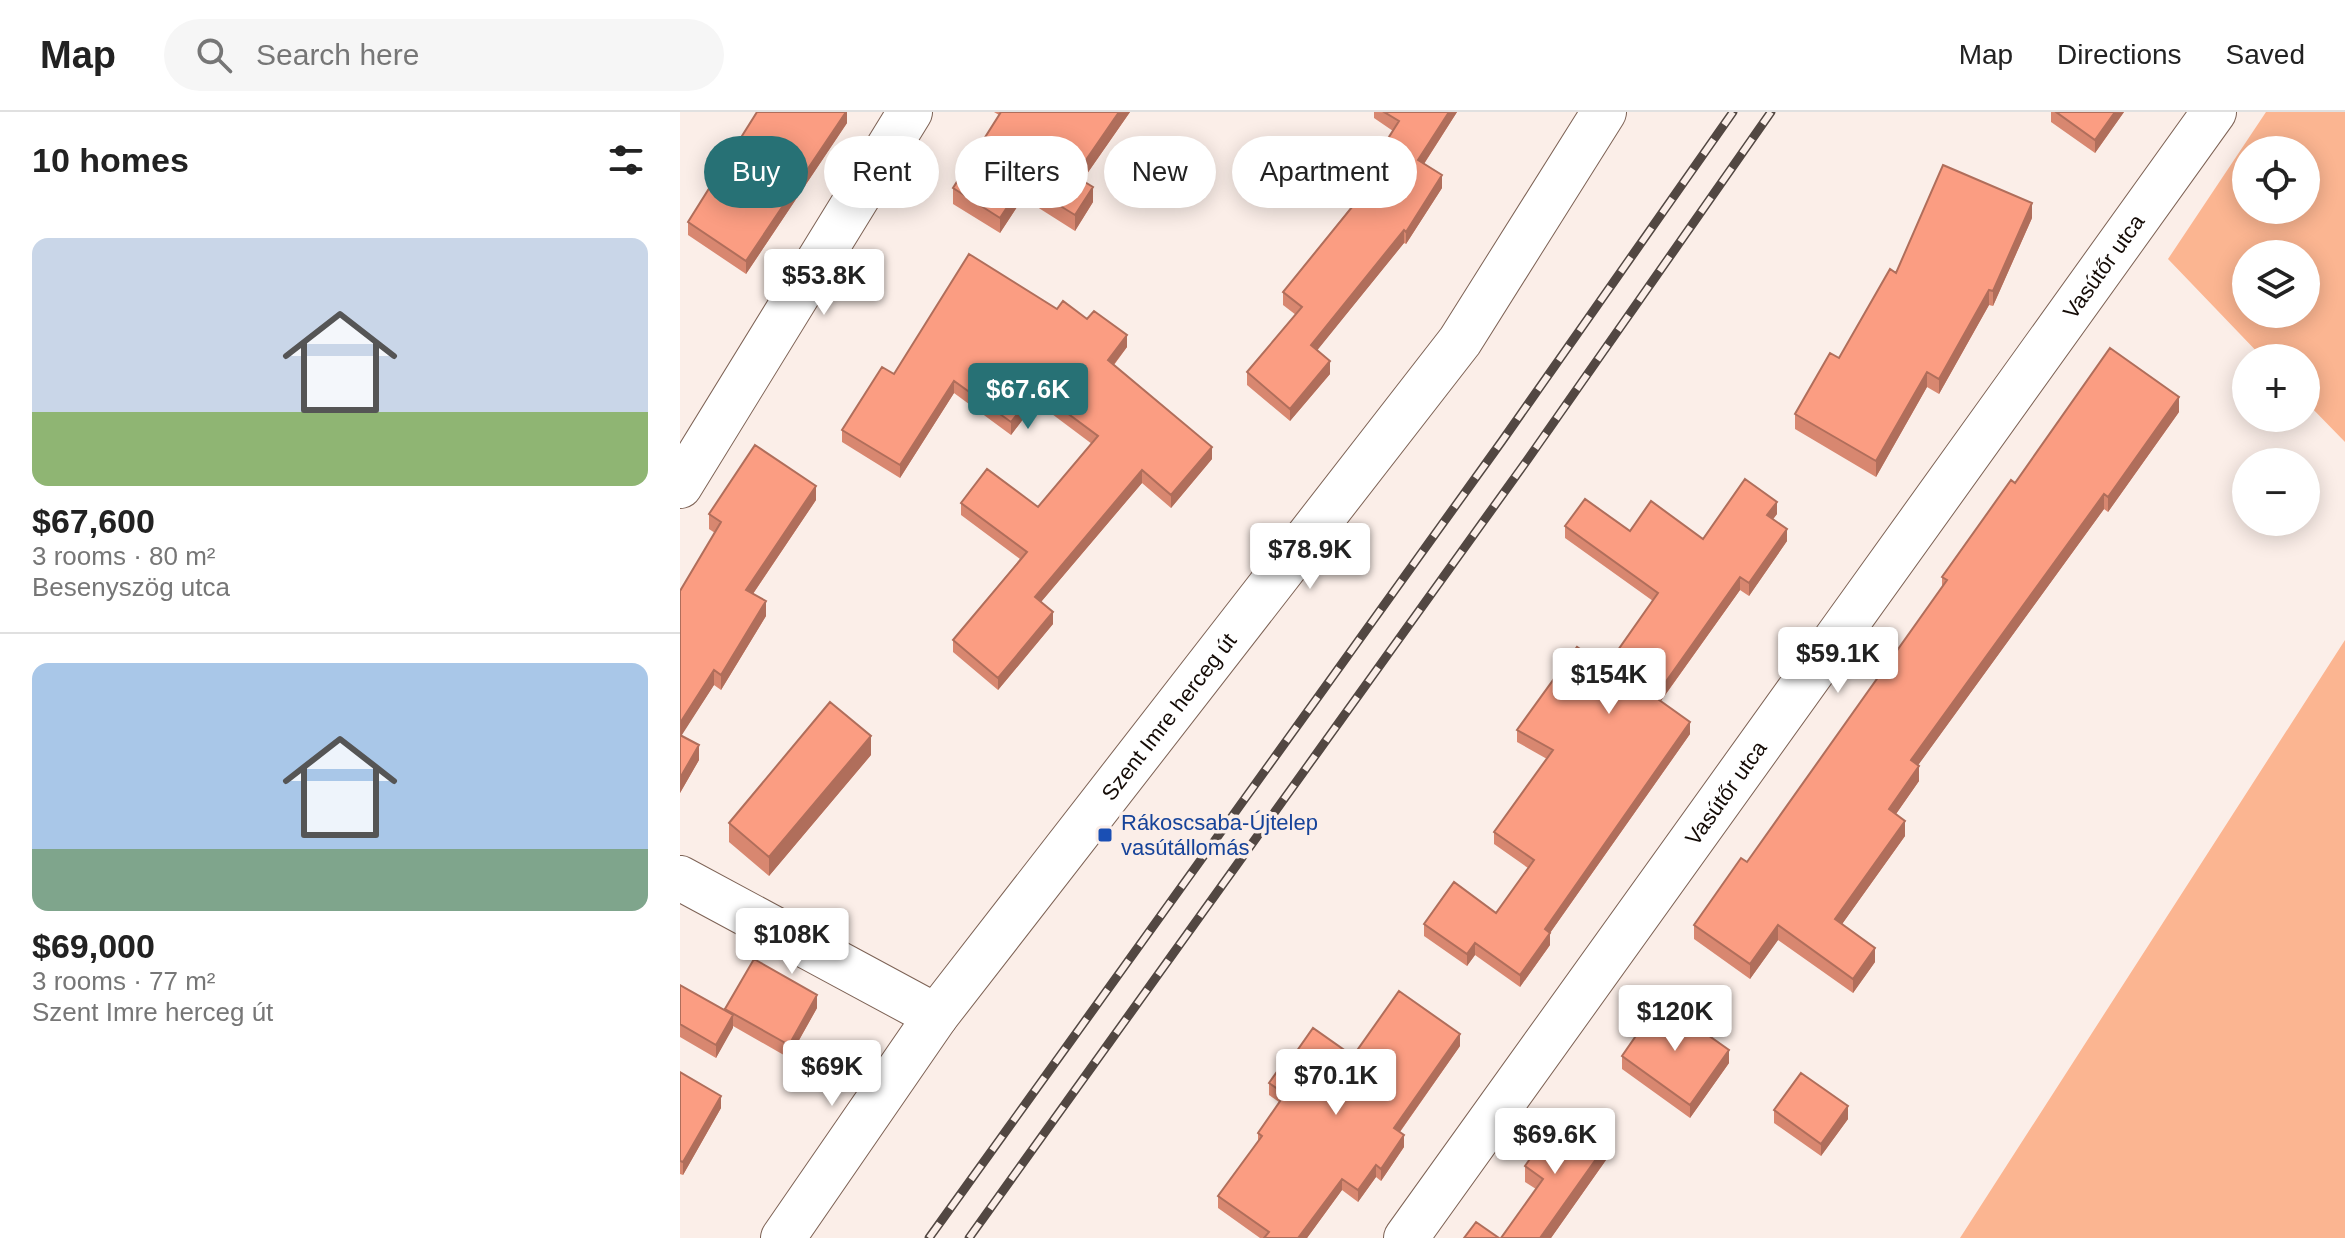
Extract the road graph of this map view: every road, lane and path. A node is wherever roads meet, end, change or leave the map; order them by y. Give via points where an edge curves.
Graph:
1 (910, 112) edge
2 (1604, 112) edge
3 (2214, 112) edge
4 (680, 486) edge
5 (680, 878) edge
6 (936, 1016) junction
7 (783, 1238) edge
8 (1406, 1238) edge

1 - 4 street
2 - 6 street, Szent Imre herceg út via 1460,341
3 - 8 street, Vasútőr utca
5 - 6 street
6 - 7 street, Szent Imre herceg út

